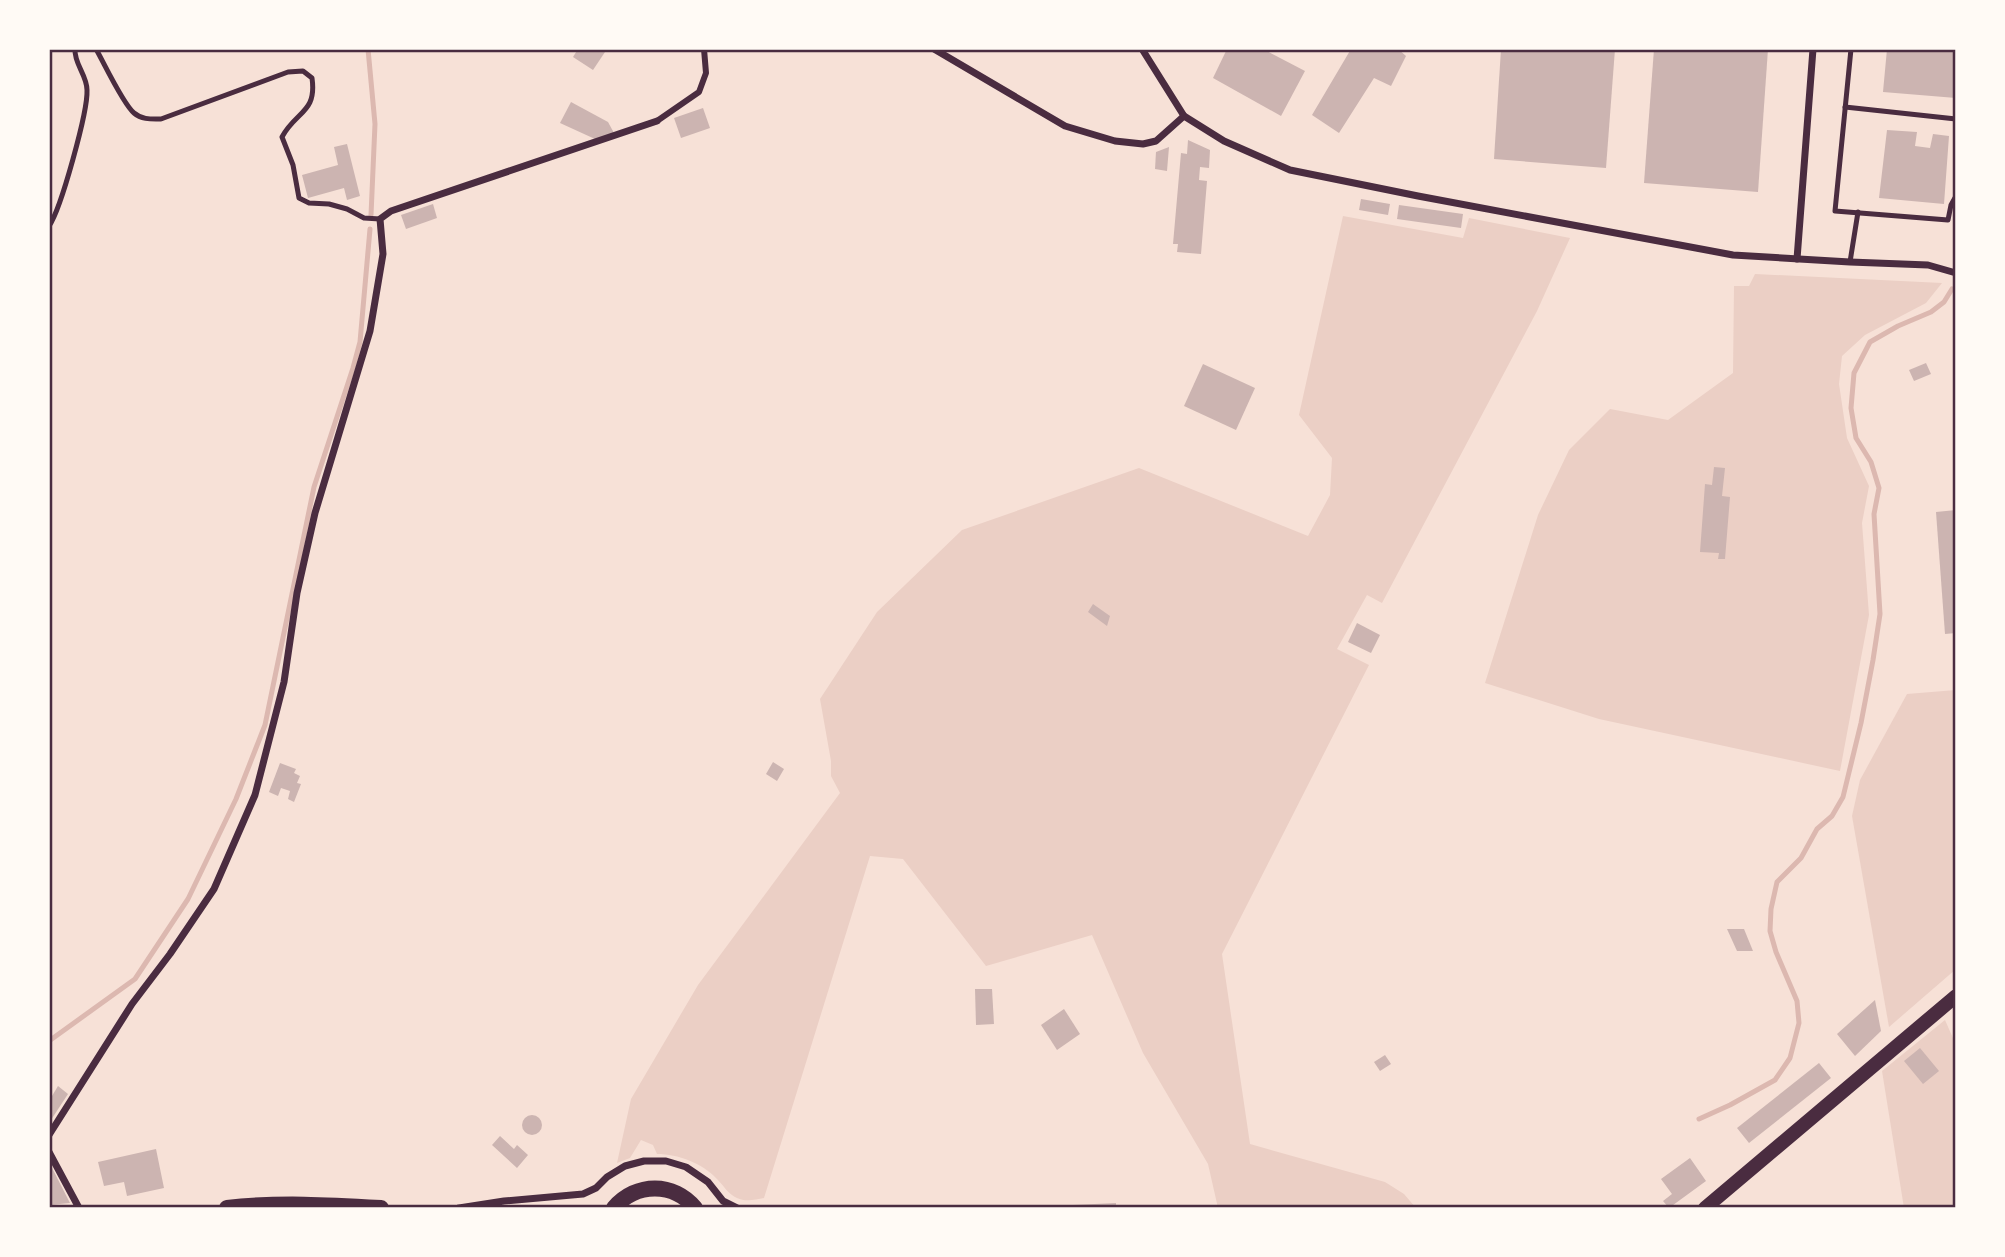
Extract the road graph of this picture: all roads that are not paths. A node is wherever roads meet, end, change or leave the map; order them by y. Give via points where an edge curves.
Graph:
1 (75, 49) edge
2 (96, 49) edge
3 (704, 49) edge
4 (934, 49) edge
5 (1142, 49) edge
6 (1813, 49) edge
7 (1851, 49) edge
8 (1845, 107) junction
9 (1184, 116) junction
10 (1956, 119) edge
11 (657, 121) joint
12 (1956, 196) edge
13 (1858, 212) junction
14 (380, 219) junction
15 (49, 226) edge
16 (1797, 259) junction
17 (1850, 262) junction
18 (1956, 272) edge
19 (1956, 996) edge
20 (49, 1135) edge
21 (49, 1152) edge
22 (618, 1204) edge
23 (79, 1208) edge
24 (227, 1208) edge
25 (381, 1208) edge
26 (459, 1208) edge
27 (604, 1208) edge
28 (695, 1208) edge
29 (737, 1208) edge
30 (1705, 1208) edge

1 - 15 lane via 87,82 86,107 59,206
2 - 14 lane via 134,113 146,119 303,71 312,78 314,93 282,137 299,198
3 - 11 street via 706,73 699,92
4 - 9 street via 1065,126 1115,141 1156,141
5 - 9 street
6 - 16 street
7 - 8 lane
8 - 10 lane
8 - 13 lane via 1835,211
9 - 16 street via 1224,141 1290,170 1732,255
11 - 14 street via 391,211
12 - 13 lane via 1948,220
13 - 17 lane
14 - 20 street via 383,254 370,331 315,513 284,682 255,795 214,889 132,1004
16 - 17 street
17 - 18 street via 1928,265
19 - 30 main road
21 - 23 street
22 - 27 main road
22 - 28 main road via 642,1189 659,1188 681,1195
24 - 25 main road
26 - 29 street via 583,1194 625,1166 644,1161 686,1167

